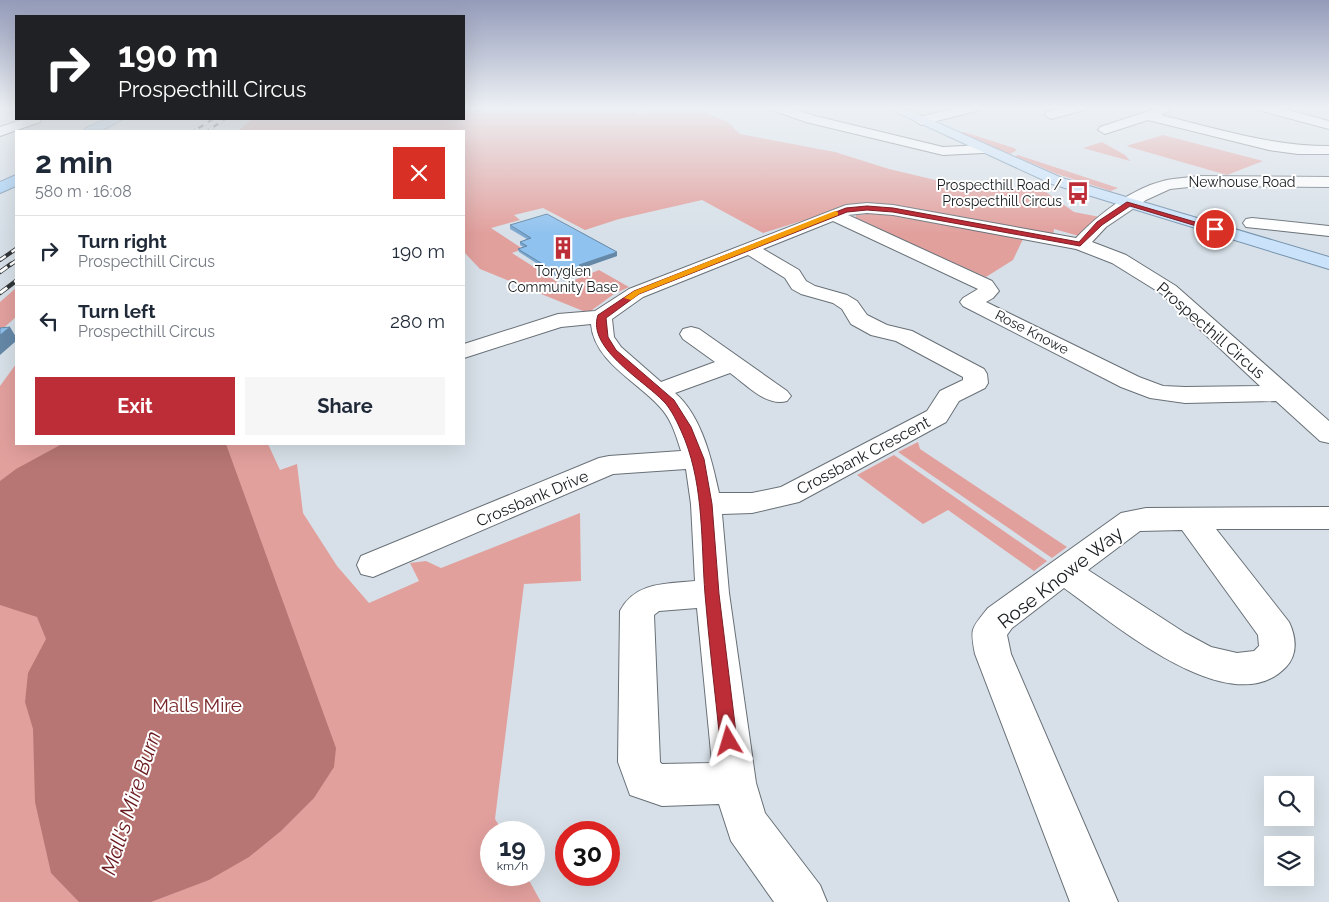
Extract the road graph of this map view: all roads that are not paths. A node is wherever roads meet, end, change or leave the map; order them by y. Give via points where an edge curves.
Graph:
1 (935, 149) edge
2 (981, 149) edge
3 (983, 149) edge
4 (1291, 149) edge
5 (1329, 150) edge
6 (15, 165) edge
7 (0, 172) edge
8 (15, 180) edge
9 (1329, 182) edge
10 (0, 188) edge
11 (1129, 204) junction
12 (833, 214) junction
13 (1252, 223) dead end
14 (1329, 231) edge
15 (1080, 244) junction
16 (750, 249) junction
17 (1329, 263) edge
18 (601, 317) junction
19 (692, 334) dead end
20 (465, 351) edge
21 (733, 363) junction
22 (659, 392) junction
23 (1284, 393) junction
24 (778, 396) dead end
25 (1329, 435) edge
26 (698, 459) junction
27 (706, 504) junction
28 (1329, 518) edge
29 (1191, 519) junction
30 (373, 565) dead end
31 (1064, 572) junction
32 (712, 594) junction
33 (735, 783) junction
34 (803, 902) edge
35 (1094, 902) edge

1 - 2 street
3 - 11 main road via 1057,181
4 - 5 street
6 - 7 highway
8 - 10 highway
9 - 11 street, Newhouse Road via 1183,182 1166,185
11 - 15 street via 1100,224
11 - 17 main road
12 - 15 street, Prospecthill Circus via 856,208 893,210
12 - 16 street, Prospecthill Circus
12 - 23 street, Rose Knowe via 985,285 989,291 970,302 1159,393
13 - 14 street
15 - 23 street, Prospecthill Circus via 1119,259 1169,290
16 - 18 street, Prospecthill Circus via 636,293
16 - 27 street, Crossbank Crescent via 792,274 804,288 850,305 860,319 879,330 904,336 975,374 976,383 949,396 937,416 789,495 752,503
18 - 20 street via 558,321
18 - 22 street via 603,337 613,352
19 - 21 street
21 - 22 street
21 - 24 street
22 - 26 street via 670,402 686,427
23 - 25 street, Prospecthill Circus
26 - 27 street
26 - 30 street, Crossbank Drive via 608,465
27 - 32 street
28 - 29 street, Rose Knowe Way
29 - 31 street, Rose Knowe Way via 1132,521
29 - 31 street via 1276,632 1278,652 1263,666 1237,669 1204,661 1172,644
31 - 35 street, Rose Knowe Way via 1000,618 989,634 992,654
32 - 33 street
32 - 33 street via 657,598 646,602 637,611 639,762 645,780 662,785
33 - 34 street via 747,825

